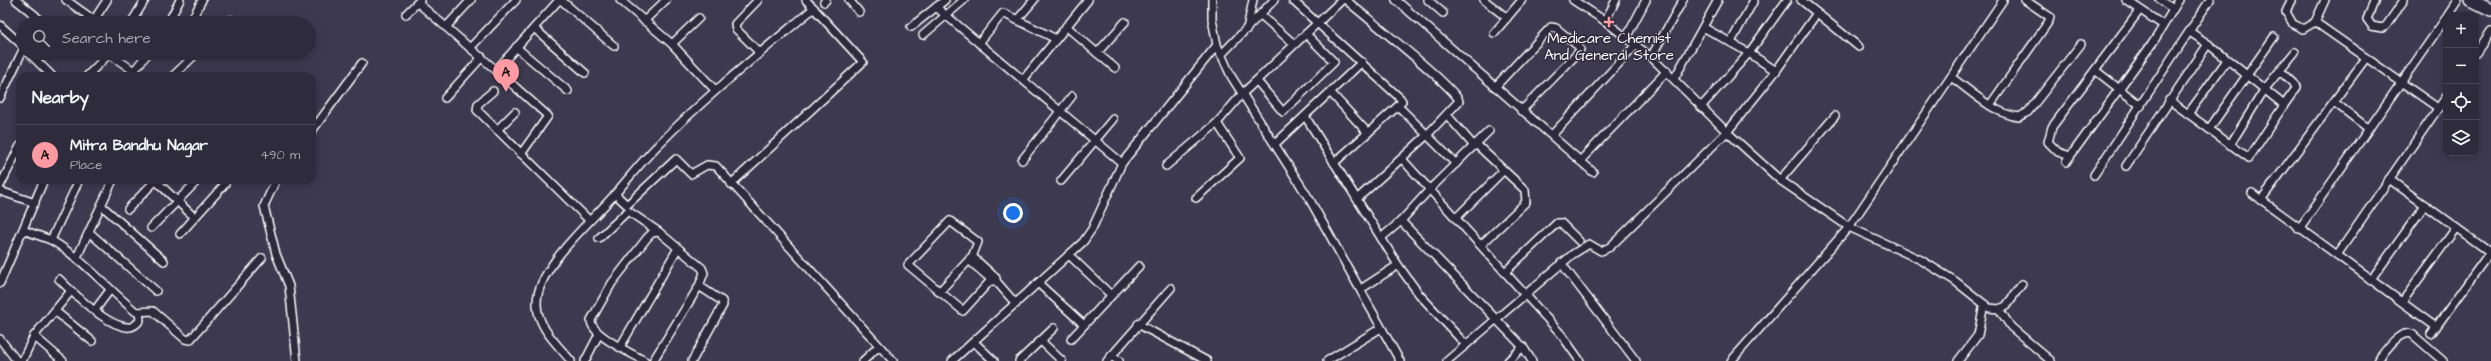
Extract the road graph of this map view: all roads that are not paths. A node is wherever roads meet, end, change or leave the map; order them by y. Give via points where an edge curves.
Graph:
1 (16, 0) edge
2 (66, 0) edge
3 (107, 0) edge
4 (145, 0) edge
5 (180, 0) edge
6 (202, 0) edge
7 (471, 0) edge
8 (516, 0) edge
9 (560, 0) edge
10 (620, 0) edge
11 (666, 0) edge
12 (758, 0) edge
13 (806, 0) edge
14 (849, 0) edge
15 (945, 0) edge
16 (964, 0) edge
17 (1034, 0) edge
18 (1088, 0) edge
19 (1212, 0) edge
20 (1253, 0) edge
21 (1274, 0) edge
22 (1292, 0) edge
23 (1342, 0) edge
24 (1346, 0) edge
25 (1396, 0) edge
26 (1428, 0) edge
27 (1484, 0) edge
28 (1522, 0) edge
29 (1573, 0) edge
30 (1616, 0) edge
31 (1646, 0) edge
32 (1682, 0) edge
33 (1718, 0) edge
34 (1754, 0) edge
35 (1787, 0) edge
36 (1801, 0) edge
37 (2003, 0) edge
38 (2025, 0) edge
39 (2126, 0) edge
40 (2160, 0) edge
41 (2179, 0) edge
42 (2210, 0) edge
43 (2291, 0) edge
44 (2325, 0) edge
45 (2375, 0) edge
46 (2404, 0) edge
47 (2458, 0) edge
48 (2471, 0) edge
49 (419, 1) edge
50 (936, 7) junction
51 (814, 8) junction
52 (2173, 9) junction
53 (2140, 10) junction
54 (2491, 10) edge
55 (860, 12) dead end
56 (2450, 12) edge
57 (1443, 13) dead end
58 (1817, 13) junction
59 (406, 14) dead end
60 (1261, 15) junction
61 (36, 16) edge
62 (87, 16) edge
63 (96, 16) edge
64 (135, 16) edge
65 (172, 16) edge
66 (194, 16) edge
67 (945, 16) junction
68 (699, 18) dead end
69 (1507, 18) junction
70 (1017, 20) junction
71 (644, 21) junction
72 (1605, 21) junction
73 (1125, 22) dead end
74 (2315, 22) junction
75 (2443, 22) edge
76 (1318, 23) junction
77 (0, 25) edge
78 (2163, 25) junction
79 (911, 26) dead end
80 (1066, 26) junction
81 (446, 27) junction
82 (1703, 27) junction
83 (534, 28) junction
84 (1247, 29) junction
85 (2491, 31) edge
86 (2190, 32) junction
87 (1494, 33) dead end
88 (1306, 34) junction
89 (923, 35) dead end
90 (16, 37) edge
91 (2274, 37) dead end
92 (1056, 38) junction
93 (1626, 38) junction
94 (1731, 42) junction
95 (978, 43) junction
96 (672, 44) junction
97 (1294, 44) junction
98 (2081, 44) dead end
99 (2208, 44) junction
100 (1217, 45) junction
101 (1636, 45) junction
102 (614, 46) dead end
103 (516, 47) junction
104 (1859, 47) dead end
105 (470, 48) junction
106 (2479, 49) edge
107 (2295, 52) dead end
108 (760, 53) junction
109 (1749, 53) junction
110 (1097, 54) junction
111 (1221, 55) junction
112 (482, 57) junction
113 (1651, 57) junction
114 (2366, 58) junction
115 (18, 60) edge
116 (36, 60) edge
117 (102, 60) edge
118 (117, 60) edge
119 (143, 60) edge
120 (190, 60) edge
121 (2227, 60) junction
122 (1362, 62) junction
123 (362, 63) dead end
124 (1115, 68) dead end
125 (496, 70) junction
126 (2095, 70) junction
127 (2280, 71) junction
128 (48, 72) edge
129 (91, 72) edge
130 (130, 72) edge
131 (134, 72) edge
132 (177, 72) edge
133 (1667, 72) junction
134 (1776, 72) junction
135 (585, 73) dead end
136 (2246, 75) junction
137 (1951, 77) junction
138 (1674, 79) junction
139 (1023, 80) junction
140 (1257, 81) junction
141 (2402, 81) junction
142 (1495, 87) junction
143 (2118, 89) junction
144 (715, 90) junction
145 (2264, 90) junction
146 (492, 91) dead end
147 (568, 91) dead end
148 (1331, 93) junction
149 (1242, 94) junction
150 (1072, 96) dead end
151 (0, 98) edge
152 (445, 98) dead end
153 (2169, 100) junction
154 (2443, 101) edge
155 (2334, 102) junction
156 (1990, 105) junction
157 (1398, 106) junction
158 (2141, 106) junction
159 (2284, 106) junction
160 (1701, 107) junction
161 (2438, 108) junction
162 (1521, 111) junction
163 (515, 112) dead end
164 (1061, 113) junction
165 (2188, 114) junction
166 (1447, 115) junction
167 (1305, 116) junction
168 (1835, 116) dead end
169 (1113, 119) dead end
170 (1217, 123) junction
171 (316, 126) edge
172 (2209, 129) junction
173 (2368, 129) junction
174 (497, 130) junction
175 (1489, 131) dead end
176 (1727, 132) junction
177 (1368, 133) junction
178 (1427, 135) junction
179 (1552, 135) junction
180 (1094, 141) junction
181 (1276, 144) junction
182 (1475, 145) junction
183 (2230, 145) junction
184 (16, 154) edge
185 (521, 154) junction
186 (1402, 159) junction
187 (1022, 160) dead end
188 (1580, 161) junction
189 (1122, 163) junction
190 (1334, 163) junction
191 (1456, 164) junction
192 (1166, 166) dead end
193 (2126, 166) dead end
194 (1502, 171) junction
195 (1593, 172) dead end
196 (2094, 175) dead end
197 (2389, 179) junction
198 (1780, 180) junction
199 (1061, 181) dead end
200 (42, 184) edge
201 (77, 184) edge
202 (111, 184) edge
203 (152, 184) edge
204 (160, 184) edge
205 (194, 184) edge
206 (225, 184) dead end
207 (274, 184) edge
208 (730, 184) junction
209 (0, 186) edge
210 (1430, 189) junction
211 (0, 191) edge
212 (2252, 193) dead end
213 (615, 194) junction
214 (1196, 198) dead end
215 (1357, 199) junction
216 (176, 200) junction
217 (2261, 200) junction
218 (35, 203) junction
219 (2425, 205) junction
220 (102, 206) junction
221 (128, 209) dead end
222 (194, 217) junction
223 (1456, 218) junction
224 (589, 220) junction
225 (1401, 221) junction
226 (1849, 227) junction
227 (150, 228) dead end
228 (2456, 228) junction
229 (2299, 229) junction
230 (23, 230) junction
231 (659, 232) junction
232 (90, 233) junction
233 (180, 234) dead end
234 (599, 238) dead end
235 (1380, 238) junction
236 (52, 240) junction
237 (1579, 241) dead end
238 (1481, 245) junction
239 (678, 248) junction
240 (2490, 253) edge
241 (1069, 255) junction
242 (2337, 256) junction
243 (77, 257) junction
244 (262, 258) dead end
245 (971, 259) junction
246 (164, 260) dead end
247 (1398, 264) junction
248 (1561, 264) junction
249 (1139, 266) dead end
250 (1506, 271) junction
251 (59, 279) dead end
252 (2371, 280) junction
253 (994, 281) junction
254 (0, 283) edge
255 (1038, 283) junction
256 (2022, 284) dead end
257 (699, 286) junction
258 (1171, 288) dead end
259 (1361, 289) junction
260 (110, 290) junction
261 (71, 291) junction
262 (156, 291) dead end
263 (939, 292) junction
264 (1111, 295) junction
265 (1524, 295) junction
266 (2402, 302) junction
267 (1016, 304) junction
268 (1984, 304) junction
269 (1999, 309) junction
270 (95, 310) junction
271 (55, 311) junction
272 (139, 312) junction
273 (1496, 319) junction
274 (1138, 324) junction
275 (1084, 325) junction
276 (2436, 327) junction
277 (1054, 328) dead end
278 (1380, 328) junction
279 (599, 334) junction
280 (2431, 334) dead end
281 (34, 336) junction
282 (0, 339) edge
283 (1071, 339) dead end
284 (1041, 341) junction
285 (92, 342) dead end
286 (975, 343) junction
287 (1466, 345) junction
288 (878, 346) junction
289 (620, 347) junction
290 (1523, 347) junction
291 (1109, 359) edge
292 (2440, 360) edge
293 (17, 361) edge
294 (22, 361) edge
295 (63, 361) edge
296 (297, 361) edge
297 (571, 361) edge
298 (585, 361) edge
299 (645, 361) edge
300 (653, 361) edge
301 (692, 361) edge
302 (863, 361) edge
303 (893, 361) edge
304 (952, 361) edge
305 (994, 361) edge
306 (1019, 361) edge
307 (1062, 361) edge
308 (1119, 361) edge
309 (1207, 361) edge
310 (1327, 361) edge
311 (1400, 361) edge
312 (1447, 361) edge
313 (1508, 361) edge
314 (1532, 361) edge
315 (1580, 361) edge
316 (1636, 361) edge
317 (1731, 361) edge
318 (1958, 361) edge
319 (2051, 361) edge
320 (2377, 361) edge

1 - 61 street
2 - 62 street
3 - 63 street
4 - 64 street
5 - 65 street
6 - 66 street
7 - 81 street
8 - 105 street
9 - 83 street
9 - 102 street
10 - 71 street
11 - 71 street
12 - 108 street via 735,24 736,29
13 - 51 street
14 - 55 street
15 - 50 street
16 - 67 street
17 - 70 street
18 - 80 street
19 - 100 street via 1212,20
20 - 84 street
21 - 60 street
22 - 76 street
23 - 76 street
24 - 166 street via 1458,97 1456,106
25 - 142 street
26 - 57 street
27 - 69 street
28 - 69 street
29 - 72 street
30 - 72 street
31 - 93 street
32 - 113 street
33 - 82 street
34 - 94 street
35 - 109 street
36 - 58 street
37 - 137 street
38 - 156 street via 2050,17 2049,22
39 - 53 street
40 - 52 street
41 - 52 street
42 - 86 street
43 - 74 street via 2286,12 2293,24 2303,29
44 - 74 street
45 - 46 street via 2367,19 2372,26 2382,28
47 - 56 street
48 - 54 street
49 - 59 street
49 - 81 street
50 - 67 street
50 - 79 street
51 - 108 street
51 - 208 street via 863,62
52 - 78 street
53 - 78 street
53 - 126 street
58 - 104 street
58 - 134 street
60 - 84 street
60 - 97 street
67 - 89 street
67 - 95 street
68 - 96 street
69 - 87 street
70 - 92 street
70 - 95 street via 1003,14
71 - 96 street
72 - 93 street
73 - 110 street
74 - 114 street
75 - 141 street
76 - 88 street
76 - 122 street
77 - 90 street
78 - 143 street
80 - 92 street
80 - 110 street
81 - 105 street
82 - 94 street
82 - 138 street
83 - 103 street
83 - 135 street
84 - 111 street
85 - 106 street
86 - 99 street
86 - 158 street
88 - 97 street
88 - 140 street via 1334,62 1283,112
91 - 136 street
92 - 139 street
93 - 101 street
94 - 109 street
95 - 139 street
96 - 144 street
97 - 140 street
98 - 156 street via 2028,112 2019,117 2009,116
99 - 121 street
99 - 153 street
100 - 111 street
100 - 189 street
101 - 113 street
101 - 179 street
103 - 125 street
103 - 147 street
105 - 112 street
107 - 127 street
108 - 144 street
109 - 134 street
109 - 160 street
110 - 124 street
111 - 149 street
112 - 125 street
112 - 152 street
113 - 133 street
114 - 141 street
114 - 155 street
115 - 151 street
116 - 128 street
117 - 129 street
118 - 130 street
119 - 131 street
120 - 132 street
121 - 136 street
121 - 165 street
122 - 148 street
122 - 157 street via 1400,98 1402,101
123 - 171 street
125 - 185 street via 548,116
126 - 143 street
126 - 143 street via 2052,127 2047,138 2052,147 2068,159
127 - 145 street
127 - 159 street via 2297,87
133 - 138 street
133 - 188 street
134 - 176 street
136 - 145 street
136 - 172 street
137 - 156 street
137 - 226 street
138 - 160 street
139 - 164 street
140 - 149 street
141 - 161 street
141 - 173 street
142 - 162 street
142 - 162 street via 1551,27 1556,28 1578,46 1578,53
143 - 158 street
144 - 213 street via 656,146
145 - 159 street
145 - 183 street
146 - 174 street via 476,108
148 - 167 street
148 - 177 street
149 - 170 street
149 - 181 street
150 - 164 street
153 - 165 street
153 - 193 street
154 - 161 street
155 - 173 street
155 - 217 street
157 - 177 street
157 - 178 street
158 - 196 street
159 - 183 street via 2249,158
160 - 176 street
161 - 197 street
162 - 179 street
163 - 174 street
164 - 180 street
164 - 187 street
165 - 172 street
166 - 178 street
166 - 182 street
167 - 181 street
167 - 190 street
168 - 198 street
169 - 180 street
170 - 192 street
170 - 214 street via 1240,158
172 - 183 street
173 - 229 street
174 - 185 street
175 - 182 street
176 - 198 street
176 - 248 street via 1610,247 1601,250 1589,244
177 - 190 street
178 - 186 street
178 - 191 street
179 - 188 street
180 - 189 street
180 - 199 street
181 - 259 street
182 - 191 street
182 - 194 street
184 - 209 street
185 - 224 street
186 - 210 street
186 - 215 street
188 - 195 street
189 - 241 street via 1092,229
190 - 215 street
191 - 210 street
194 - 223 street
194 - 238 street via 1525,190 1526,202
197 - 219 street
197 - 242 street
198 - 226 street
200 - 218 street
201 - 236 street
202 - 220 street
203 - 221 street
204 - 216 street
205 - 216 street
206 - 222 street
207 - 296 street via 264,206 276,254 289,286
208 - 213 street via 716,166 707,165 691,174 676,158 627,204
208 - 288 street
210 - 223 street
210 - 225 street
211 - 218 street
212 - 217 street
213 - 224 street
215 - 235 street
216 - 222 street
216 - 227 street
217 - 229 street
218 - 230 street
219 - 228 street
219 - 252 street
220 - 232 street
220 - 246 street
222 - 233 street
223 - 238 street
224 - 297 street via 546,274 539,288 537,302 538,316 544,327
225 - 235 street
225 - 273 street
226 - 268 street via 1922,260
226 - 317 street
228 - 240 street
228 - 266 street
229 - 242 street
230 - 236 street
230 - 254 street
231 - 234 street via 628,211
231 - 239 street
231 - 279 street via 652,233 647,238 612,283 591,320 592,328
232 - 243 street
232 - 262 street
235 - 247 street
236 - 243 street
237 - 250 street via 1558,223
238 - 250 street
239 - 257 street via 702,268 704,273
239 - 289 street
240 - 276 street
241 - 255 street
241 - 264 street
242 - 252 street
243 - 260 street
244 - 272 street via 190,340 185,339 153,311
245 - 253 street
245 - 263 street
245 - 263 street via 978,242 952,221 947,222 908,265
247 - 259 street
247 - 287 street via 1419,294
248 - 265 street
248 - 316 street
249 - 264 street
250 - 265 street
251 - 261 street
252 - 266 street
253 - 263 street via 964,311
253 - 267 street
255 - 267 street
255 - 275 street
256 - 269 street via 2006,306
257 - 300 street
257 - 301 street via 722,301 723,305
258 - 274 street
259 - 278 street
260 - 270 street
260 - 272 street
261 - 270 street
261 - 271 street
264 - 275 street
265 - 273 street
265 - 315 street via 1561,334
266 - 276 street
267 - 286 street
268 - 269 street via 1989,308
268 - 318 street via 1978,335
269 - 319 street via 2011,327
270 - 272 street via 113,322 128,327 135,326 140,320
271 - 281 street
271 - 285 street
273 - 287 street
273 - 290 street
274 - 291 street
274 - 309 street
275 - 283 street
276 - 280 street
277 - 284 street
278 - 310 street
278 - 311 street
279 - 289 street
279 - 298 street
281 - 294 street
281 - 295 street
282 - 293 street
284 - 306 street
284 - 307 street
286 - 304 street
286 - 305 street
287 - 312 street
288 - 302 street
288 - 303 street
289 - 299 street
290 - 313 street
290 - 314 street
291 - 308 street
292 - 320 street via 2408,333 2402,334

